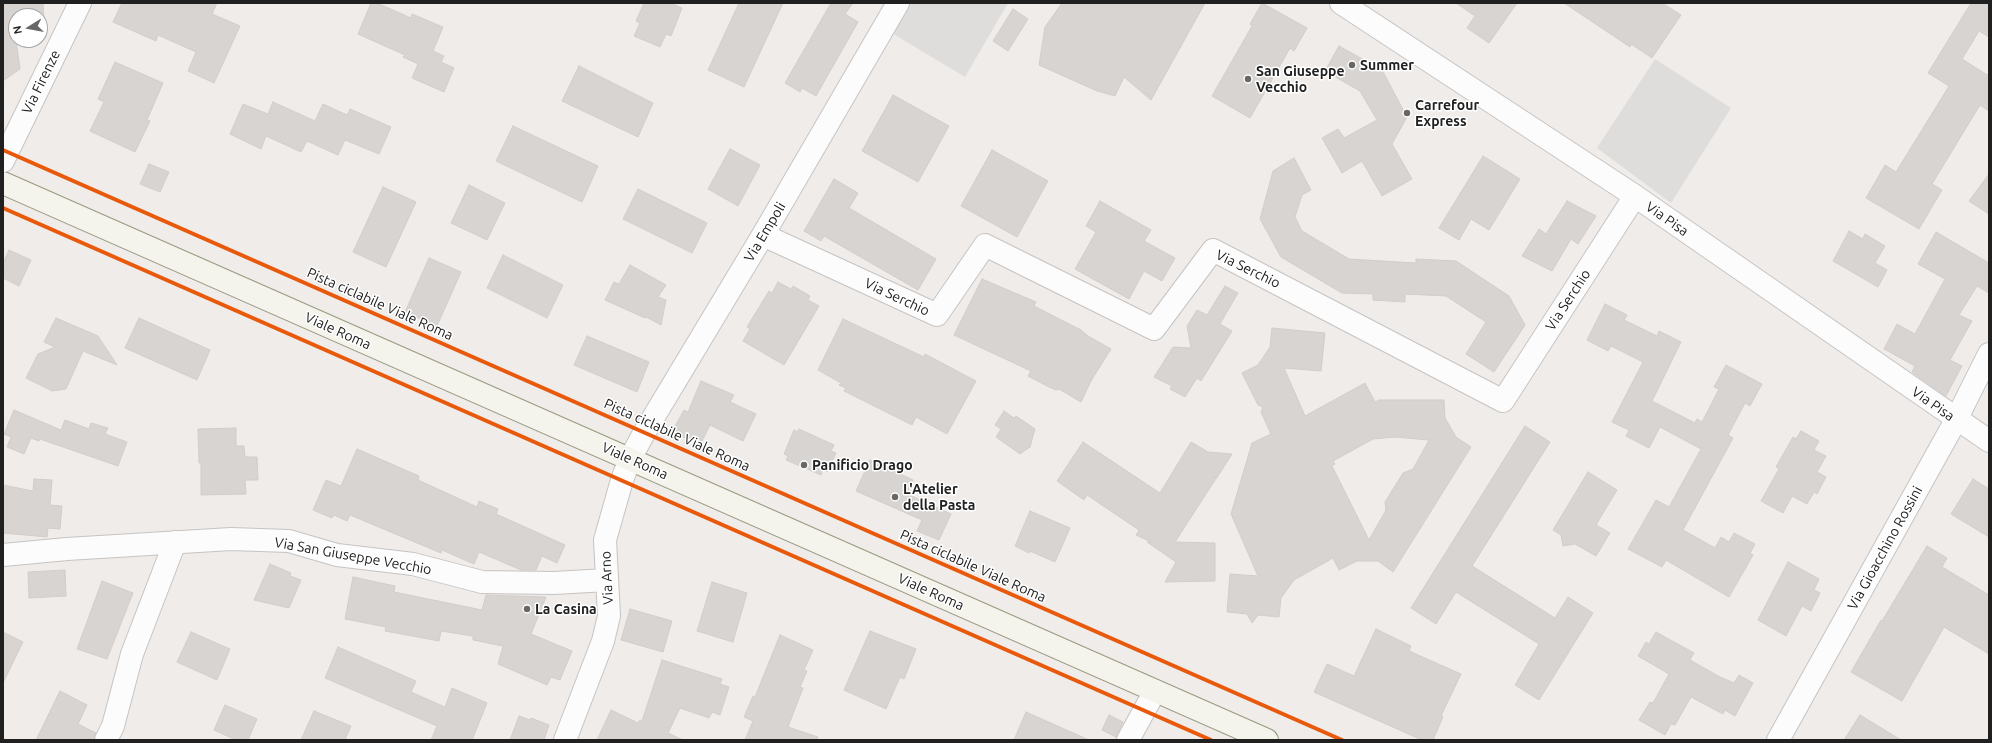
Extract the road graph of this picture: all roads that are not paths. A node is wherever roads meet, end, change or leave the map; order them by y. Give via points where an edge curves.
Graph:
1 (80, 3) edge
2 (898, 3) edge
3 (1341, 3) edge
4 (3, 161) edge
5 (3, 183) edge
6 (1635, 196) junction
7 (763, 235) junction
8 (1989, 354) edge
9 (1956, 420) junction
10 (1989, 441) edge
11 (630, 459) junction
12 (175, 542) junction
13 (3, 555) edge
14 (607, 580) junction
15 (1155, 691) junction
16 (106, 740) edge
17 (565, 740) edge
18 (1128, 740) edge
19 (1267, 740) edge
20 (1778, 740) edge

1 - 4 street, Via Firenze
2 - 7 street, Via Empoli
3 - 6 street, Via Pisa
5 - 11 main road, Viale Roma
6 - 7 street, Via Serchio via 1503,401 1213,250 1154,329 985,245 937,315
6 - 9 street, Via Pisa
7 - 11 street, Via Empoli
8 - 9 street, Via Gioacchino Rossini
9 - 10 street, Via Pisa
9 - 20 street, Via Gioacchino Rossini
11 - 14 street, Via Arno via 605,540
11 - 15 main road, Viale Roma
12 - 13 street, Via San Giuseppe Vecchio
12 - 14 street, Via San Giuseppe Vecchio via 231,539 289,541 336,555 413,564 482,582 554,583
12 - 16 street via 132,654 113,726
14 - 17 street, Via Arno via 609,616 603,641
15 - 18 street
15 - 19 main road, Viale Roma

